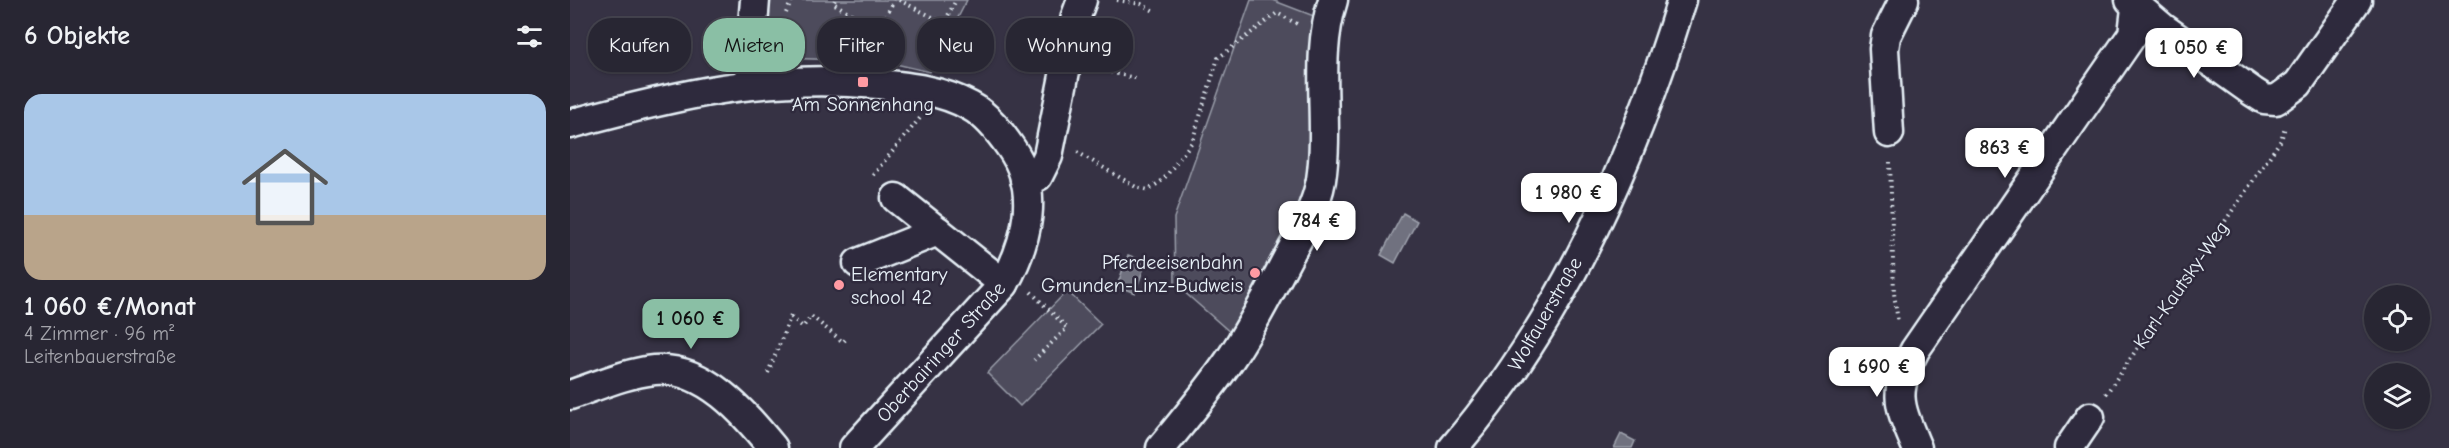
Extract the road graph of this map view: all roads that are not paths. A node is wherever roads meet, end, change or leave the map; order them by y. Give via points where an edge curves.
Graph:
1 (755, 0) edge
2 (1082, 0) edge
3 (1333, 0) edge
4 (1682, 0) edge
5 (1904, 0) edge
6 (2357, 0) edge
7 (2134, 2) edge
8 (751, 83) junction
9 (570, 124) edge
10 (1889, 133) road end
11 (1025, 180) junction
12 (896, 198) dead end
13 (938, 231) junction
14 (858, 263) dead end
15 (1014, 285) junction
16 (570, 395) edge
17 (2090, 417) road end
18 (774, 448) edge
19 (854, 448) edge
20 (1161, 448) edge
21 (1453, 448) edge
22 (1917, 448) edge
23 (2068, 448) edge

1 - 8 street
2 - 11 street via 1048,156 1038,176
3 - 20 street via 1324,38 1320,182 1312,209 1231,358
4 - 21 street, Wolfauerstraße via 1659,76 1632,142 1556,302 1521,360
5 - 10 street via 1886,36 1884,49
6 - 7 street via 2282,110 2163,28
7 - 22 street via 2133,34 1902,374 1901,411
8 - 9 street, Oberbairinger Straße via 698,91
8 - 11 street, Oberbairinger Straße via 863,82 922,88 950,96 971,106 1000,133 1016,156
11 - 15 street, Oberbairinger Straße via 1026,233
12 - 13 street
13 - 14 street
13 - 15 street
15 - 19 street, Oberbairinger Straße
16 - 18 street via 655,370 686,373 715,389
17 - 23 street

